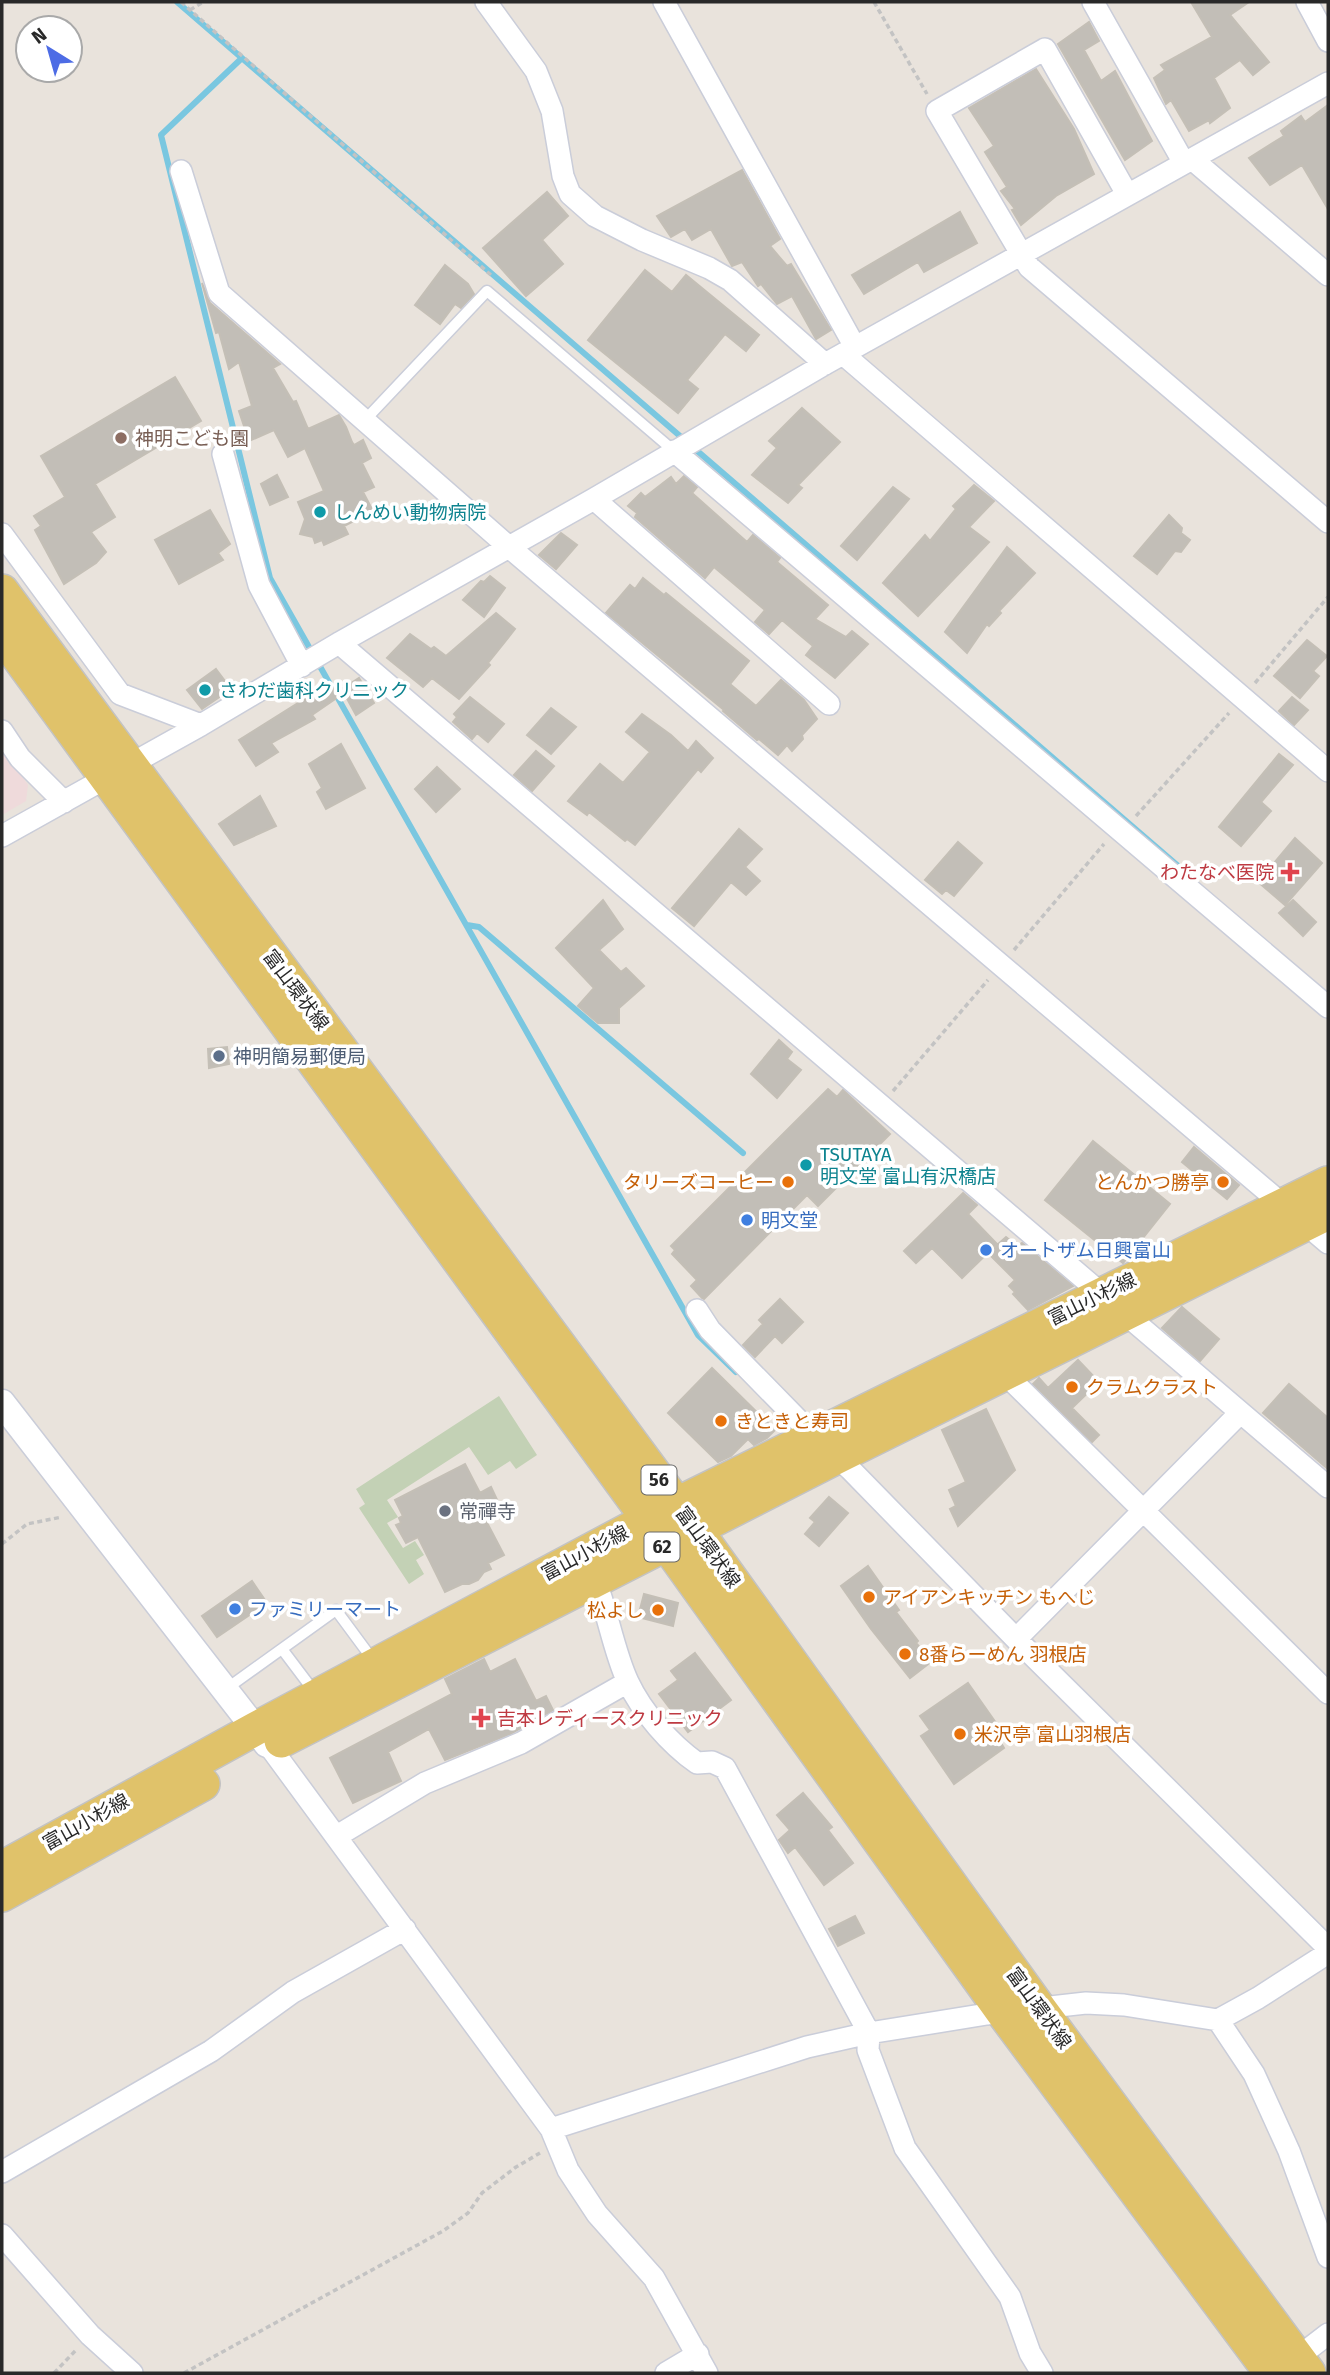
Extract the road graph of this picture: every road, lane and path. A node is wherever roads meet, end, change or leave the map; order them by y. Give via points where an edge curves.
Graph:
1 (181, 2) edge
2 (204, 2) edge
3 (486, 2) edge
4 (665, 2) edge
5 (874, 2) edge
6 (1093, 2) edge
7 (1307, 2) edge
8 (190, 10) junction
9 (1328, 41) edge
10 (1328, 83) edge
11 (937, 111) junction
12 (1188, 161) junction
13 (181, 172) dead end
14 (1127, 194) junction
15 (1020, 254) junction
16 (1328, 275) edge
17 (496, 279) dead end
18 (841, 355) junction
19 (366, 419) junction
20 (674, 451) junction
21 (223, 454) dead end
22 (594, 499) junction
23 (1328, 522) edge
24 (2, 534) edge
25 (509, 547) junction
26 (2, 591) edge
27 (1328, 597) edge
28 (2, 635) edge
29 (339, 643) junction
30 (302, 666) junction
31 (1243, 697) junction
32 (829, 704) dead end
33 (201, 725) junction
34 (2, 731) edge
35 (118, 771) junction
36 (1328, 771) edge
37 (64, 802) junction
38 (1117, 829) junction
39 (2, 836) edge
40 (1002, 964) junction
41 (1328, 1007) edge
42 (881, 1106) junction
43 (1328, 1183) edge
44 (1312, 1221) edge
45 (1112, 1304) junction
46 (697, 1310) dead end
47 (1004, 1373) junction
48 (2, 1403) edge
49 (1240, 1413) junction
50 (826, 1446) junction
51 (1328, 1487) edge
52 (1143, 1510) junction
53 (86, 1512) junction
54 (686, 1517) junction
55 (657, 1532) junction
56 (2, 1544) edge
57 (594, 1581) junction
58 (1016, 1639) junction
59 (282, 1649) junction
60 (377, 1665) junction
61 (628, 1682) junction
62 (225, 1690) junction
63 (1328, 1693) edge
64 (318, 1696) junction
65 (263, 1738) junction
66 (337, 1836) junction
67 (2, 1868) edge
68 (2, 1895) edge
69 (405, 1928) junction
70 (1328, 1951) edge
71 (1040, 2009) junction
72 (1003, 2013) junction
73 (1218, 2020) junction
74 (869, 2033) junction
75 (553, 2136) junction
76 (2, 2172) edge
77 (2, 2235) edge
78 (1328, 2257) edge
79 (1328, 2334) edge
80 (90, 2335) junction
81 (702, 2364) edge
82 (1288, 2369) edge
83 (54, 2373) edge
84 (132, 2373) edge
85 (184, 2373) edge
86 (666, 2373) edge
87 (1042, 2373) edge

1 - 8 path
2 - 8 path
3 - 18 street via 536,71 552,111 570,194 595,216 730,280
4 - 18 street
5 - 11 path
6 - 12 street
7 - 9 street
8 - 17 path
10 - 12 street
11 - 14 street via 1045,49
11 - 15 street
12 - 14 street
12 - 16 street
13 - 19 street via 219,293
14 - 15 street
15 - 18 street
15 - 23 street via 1029,267
18 - 20 street
18 - 31 street
19 - 20 lane via 487,291
19 - 25 street
20 - 22 street
20 - 38 street
21 - 30 street via 259,585
22 - 25 street
22 - 32 street
24 - 33 street via 120,694
25 - 29 street
25 - 40 street
26 - 35 main road, 富山環状線 / 56
27 - 31 path
28 - 35 main road, 富山環状線 / 56
29 - 30 street
29 - 42 street
30 - 33 street
31 - 36 street
31 - 38 path via 1140,813
33 - 35 street
34 - 37 street via 20,758
35 - 37 street
35 - 54 main road, 富山環状線 / 56
35 - 55 main road, 富山環状線 / 56
37 - 39 street
38 - 40 path
38 - 41 street
40 - 42 path
40 - 44 street
42 - 45 street
43 - 44 main road, 富山小杉線 / 62
44 - 45 main road, 富山小杉線 / 62
45 - 47 main road, 富山小杉線 / 62
45 - 49 street
45 - 50 main road, 富山小杉線 / 62
46 - 50 street via 709,1330
47 - 50 main road, 富山小杉線 / 62
47 - 52 street
48 - 53 street
49 - 51 street
49 - 52 street
50 - 54 main road, 富山小杉線 / 62
50 - 58 street
52 - 58 street
52 - 63 street
53 - 56 path via 27,1524
53 - 62 street
54 - 55 main road, 富山小杉線 / 62
54 - 71 main road, 富山環状線 / 56
55 - 57 main road, 富山小杉線 / 62
55 - 60 main road, 富山小杉線 / 62
55 - 72 main road, 富山環状線 / 56
57 - 61 street
57 - 65 main road, 富山小杉線 / 62
58 - 70 street
59 - 60 lane via 336,1610
59 - 62 lane
59 - 64 lane
60 - 64 main road, 富山小杉線 / 62
61 - 66 street via 520,1743 425,1783
61 - 74 street via 650,1717 687,1756 697,1763 712,1762 725,1768
62 - 65 street
64 - 65 main road, 富山小杉線 / 62
65 - 66 street
65 - 67 main road, 富山小杉線 / 62
65 - 68 main road, 富山小杉線 / 62
66 - 69 street
69 - 75 street
69 - 76 street via 293,1992 211,2050
70 - 73 street
71 - 72 street
71 - 73 street via 1086,2003 1124,2005
71 - 82 main road, 富山環状線 / 56
72 - 74 street
72 - 82 main road, 富山環状線 / 56
73 - 78 street via 1254,2074 1289,2151
74 - 75 street via 807,2047
74 - 87 street via 868,2050 905,2148 1010,2297
75 - 81 street via 568,2170 597,2214 654,2278
75 - 85 path via 443,2231
77 - 80 street
79 - 82 street
80 - 83 path
80 - 84 street
81 - 86 street

